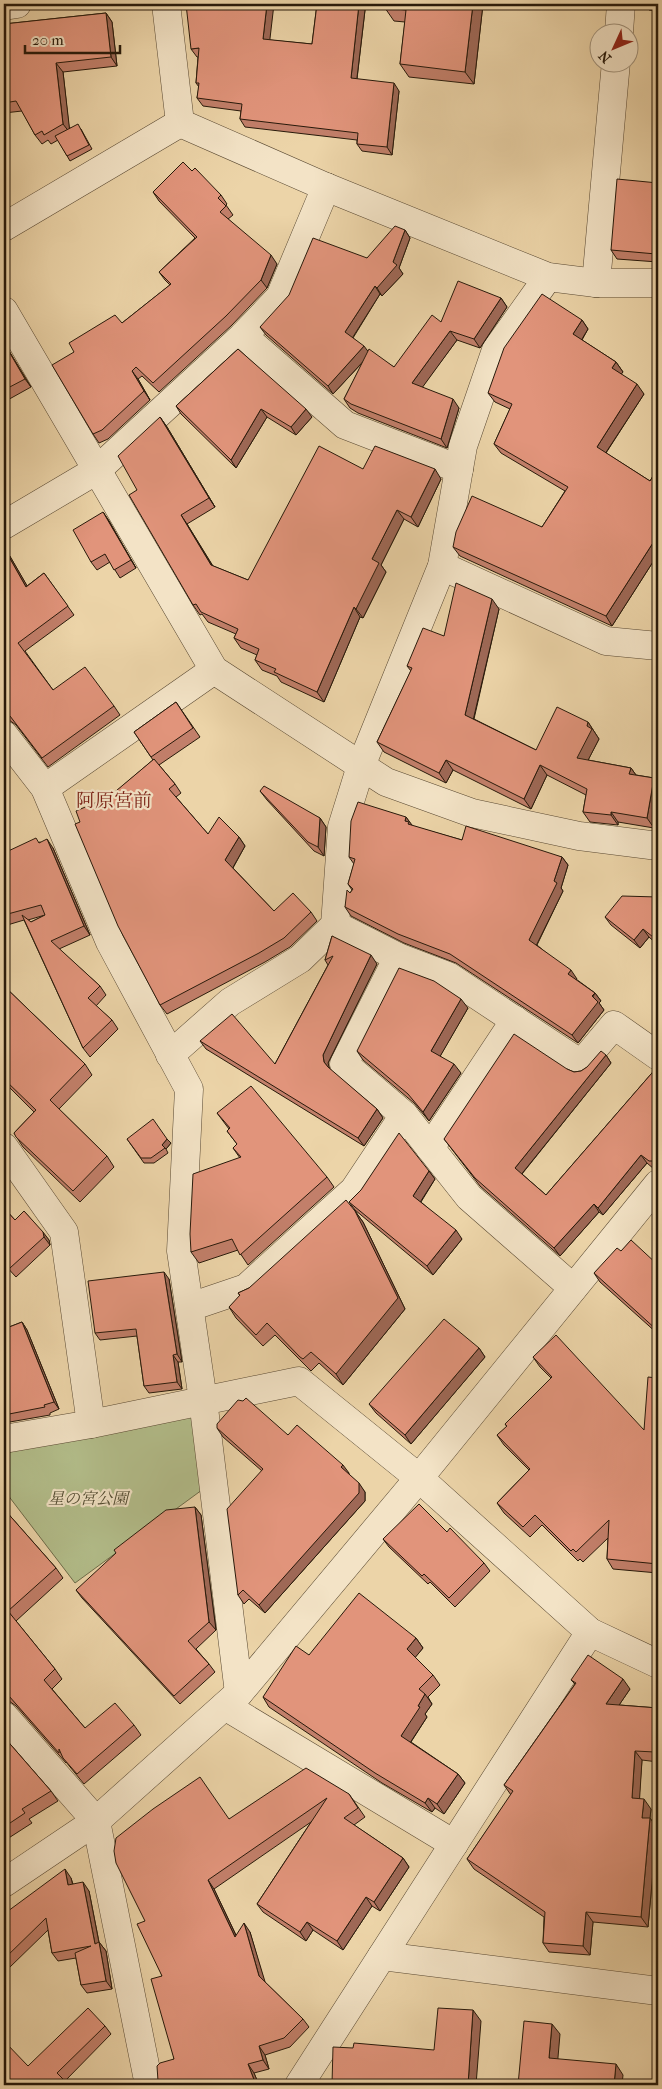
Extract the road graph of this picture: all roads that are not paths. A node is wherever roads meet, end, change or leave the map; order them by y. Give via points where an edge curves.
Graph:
1 (18, 4) edge
2 (166, 4) edge
3 (621, 4) edge
4 (4, 6) edge
5 (619, 22) edge
6 (615, 72) edge
7 (180, 123) junction
8 (326, 186) junction
9 (4, 227) edge
10 (548, 277) junction
11 (596, 283) junction
12 (658, 283) edge
13 (4, 311) edge
14 (243, 336) junction
15 (459, 468) junction
16 (97, 470) junction
17 (4, 524) edge
18 (442, 566) junction
19 (658, 646) edge
20 (214, 670) junction
21 (4, 736) edge
22 (361, 766) junction
23 (45, 788) junction
24 (658, 846) edge
25 (334, 925) junction
26 (398, 957) junction
27 (515, 1020) junction
28 (170, 1055) junction
29 (658, 1056) edge
30 (404, 1115) junction
31 (4, 1147) edge
32 (430, 1148) junction
33 (658, 1184) edge
34 (573, 1288) junction
35 (190, 1307) junction
36 (203, 1400) junction
37 (91, 1424) junction
38 (4, 1439) edge
39 (419, 1478) junction
40 (590, 1632) junction
41 (658, 1664) edge
42 (232, 1699) junction
43 (4, 1716) edge
44 (96, 1821) junction
45 (454, 1844) junction
46 (4, 1883) edge
47 (382, 1956) junction
48 (658, 1991) edge
49 (149, 2085) edge
50 (299, 2085) edge

1 - 4 street
2 - 7 street
3 - 5 street
6 - 11 street
7 - 8 street
7 - 9 street
8 - 10 street
8 - 14 street via 280,297
10 - 11 street
10 - 15 street via 496,350 463,446
11 - 12 street
13 - 16 street
14 - 15 street via 344,425
14 - 16 street
15 - 18 street
16 - 17 street
16 - 20 street
18 - 19 street via 606,640
18 - 22 street
20 - 22 street
20 - 23 street
21 - 23 street
22 - 24 street via 386,782 472,813 579,836
22 - 25 street via 342,827
23 - 28 street via 110,942
25 - 26 street
25 - 28 street via 300,959 230,1002
26 - 27 street via 448,976
26 - 30 street via 344,1064
27 - 29 street via 581,1064 614,1025
27 - 32 street
28 - 35 street via 189,1089 181,1251
30 - 32 street
30 - 35 street via 354,1190 246,1288
31 - 37 street via 64,1232
32 - 34 street via 469,1196
33 - 34 street
34 - 39 street
35 - 36 street
36 - 37 street
36 - 39 street via 299,1381
36 - 42 street
37 - 38 street
39 - 40 street
39 - 42 street
40 - 41 street
40 - 45 street
42 - 44 street
42 - 45 street
43 - 44 street
44 - 46 street
44 - 49 street
45 - 47 street
47 - 48 street
47 - 50 street

